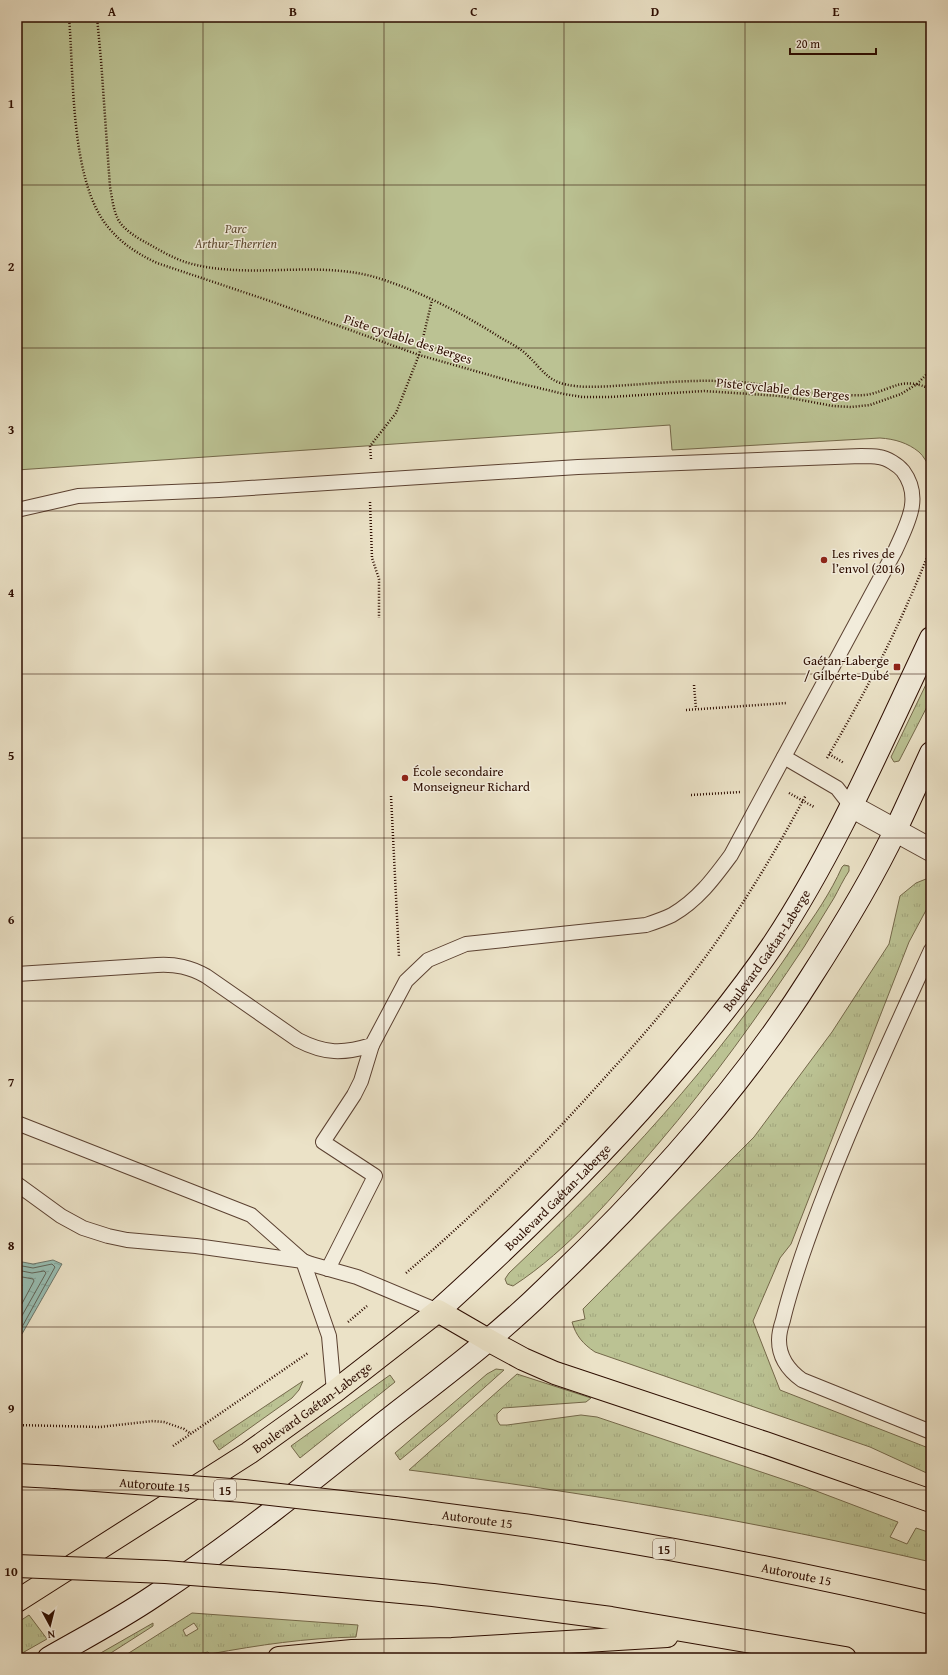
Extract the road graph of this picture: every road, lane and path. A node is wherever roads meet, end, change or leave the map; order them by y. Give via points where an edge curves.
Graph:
1 (69, 17) edge
2 (97, 17) edge
3 (432, 300) junction
4 (419, 355) junction
5 (931, 370) edge
6 (917, 384) junction
7 (931, 389) edge
8 (370, 446) dead end
9 (370, 502) dead end
10 (17, 510) edge
11 (931, 546) edge
12 (379, 618) dead end
13 (931, 638) edge
14 (694, 685) dead end
15 (793, 703) dead end
16 (696, 709) junction
17 (686, 710) dead end
18 (931, 753) edge
19 (784, 757) junction
20 (841, 761) dead end
21 (785, 791) dead end
22 (808, 791) dead end
23 (748, 792) dead end
24 (691, 795) dead end
25 (391, 796) dead end
26 (803, 800) junction
27 (851, 806) junction
28 (814, 807) dead end
29 (895, 830) junction
30 (931, 850) edge
31 (398, 925) dead end
32 (931, 950) edge
33 (17, 974) edge
34 (372, 1045) junction
35 (17, 1123) edge
36 (17, 1184) edge
37 (303, 1261) junction
38 (414, 1267) dead end
39 (328, 1269) junction
40 (364, 1309) dead end
41 (438, 1311) junction
42 (345, 1324) dead end
43 (488, 1340) junction
44 (310, 1352) dead end
45 (334, 1392) junction
46 (17, 1425) edge
47 (931, 1432) edge
48 (191, 1434) junction
49 (173, 1446) dead end
50 (17, 1475) edge
51 (931, 1501) edge
52 (17, 1566) edge
53 (17, 1601) edge
54 (931, 1603) edge
55 (706, 1633) junction
56 (49, 1658) edge
57 (279, 1658) edge
58 (845, 1658) edge

1 - 4 path, Piste cyclable des Berges via 79,149 84,170 92,199 101,217 124,244 178,271
2 - 3 path via 110,187 117,220 132,233 163,253 190,264 220,269 273,271 328,269 370,276 402,286
3 - 4 path
3 - 6 path via 513,345 557,383 602,387 721,381 840,395 869,394 895,384
4 - 6 path, Piste cyclable des Berges via 514,382 582,397 704,391 780,396 851,407 888,400
4 - 8 path via 396,413
5 - 6 path, Piste cyclable des Berges
6 - 7 path
9 - 12 path via 372,558 379,579
10 - 19 lane via 78,496 219,490 578,467 881,457 899,466 910,480 913,498 908,522 895,551
11 - 20 path via 888,646 848,724 829,754
13 - 27 main road, Boulevard Gaétan-Laberge
14 - 16 path
15 - 16 path
16 - 17 path
18 - 29 main road
19 - 27 lane via 837,788
19 - 34 lane via 731,855 696,898 672,915 646,925 466,944 428,960 406,981
21 - 26 path
22 - 26 path
23 - 24 path
25 - 31 path
26 - 28 path
26 - 38 path via 732,919 695,972 660,1015 523,1166
27 - 29 main road
27 - 41 main road, Boulevard Gaétan-Laberge via 803,896 773,944 693,1050 644,1108 546,1211
29 - 30 main road
29 - 43 main road via 854,908 764,1046 699,1127 584,1251 544,1291
32 - 47 lane via 860,1106 807,1242 788,1298 779,1339 784,1363 802,1380
33 - 34 lane via 173,964 191,968 206,976 310,1046 331,1052 353,1051
34 - 39 lane via 354,1095 322,1142 375,1176
35 - 37 lane via 251,1215
36 - 37 lane via 61,1216 83,1228 108,1236
37 - 39 lane
37 - 45 lane via 329,1336
39 - 41 lane via 357,1277
40 - 42 path
41 - 43 main road
41 - 45 main road, Boulevard Gaétan-Laberge
43 - 51 main road via 523,1360 555,1373
43 - 56 main road via 308,1484 202,1563 130,1611
44 - 48 path
45 - 53 main road, Boulevard Gaétan-Laberge via 210,1479
46 - 48 path via 100,1427 153,1421 164,1422
48 - 49 path
50 - 54 main road, Autoroute 15 / 15, bridge via 244,1491 395,1508 636,1544 797,1574
52 - 55 main road, bridge via 165,1572 441,1596
55 - 57 main road via 452,1649 352,1651
55 - 58 main road

